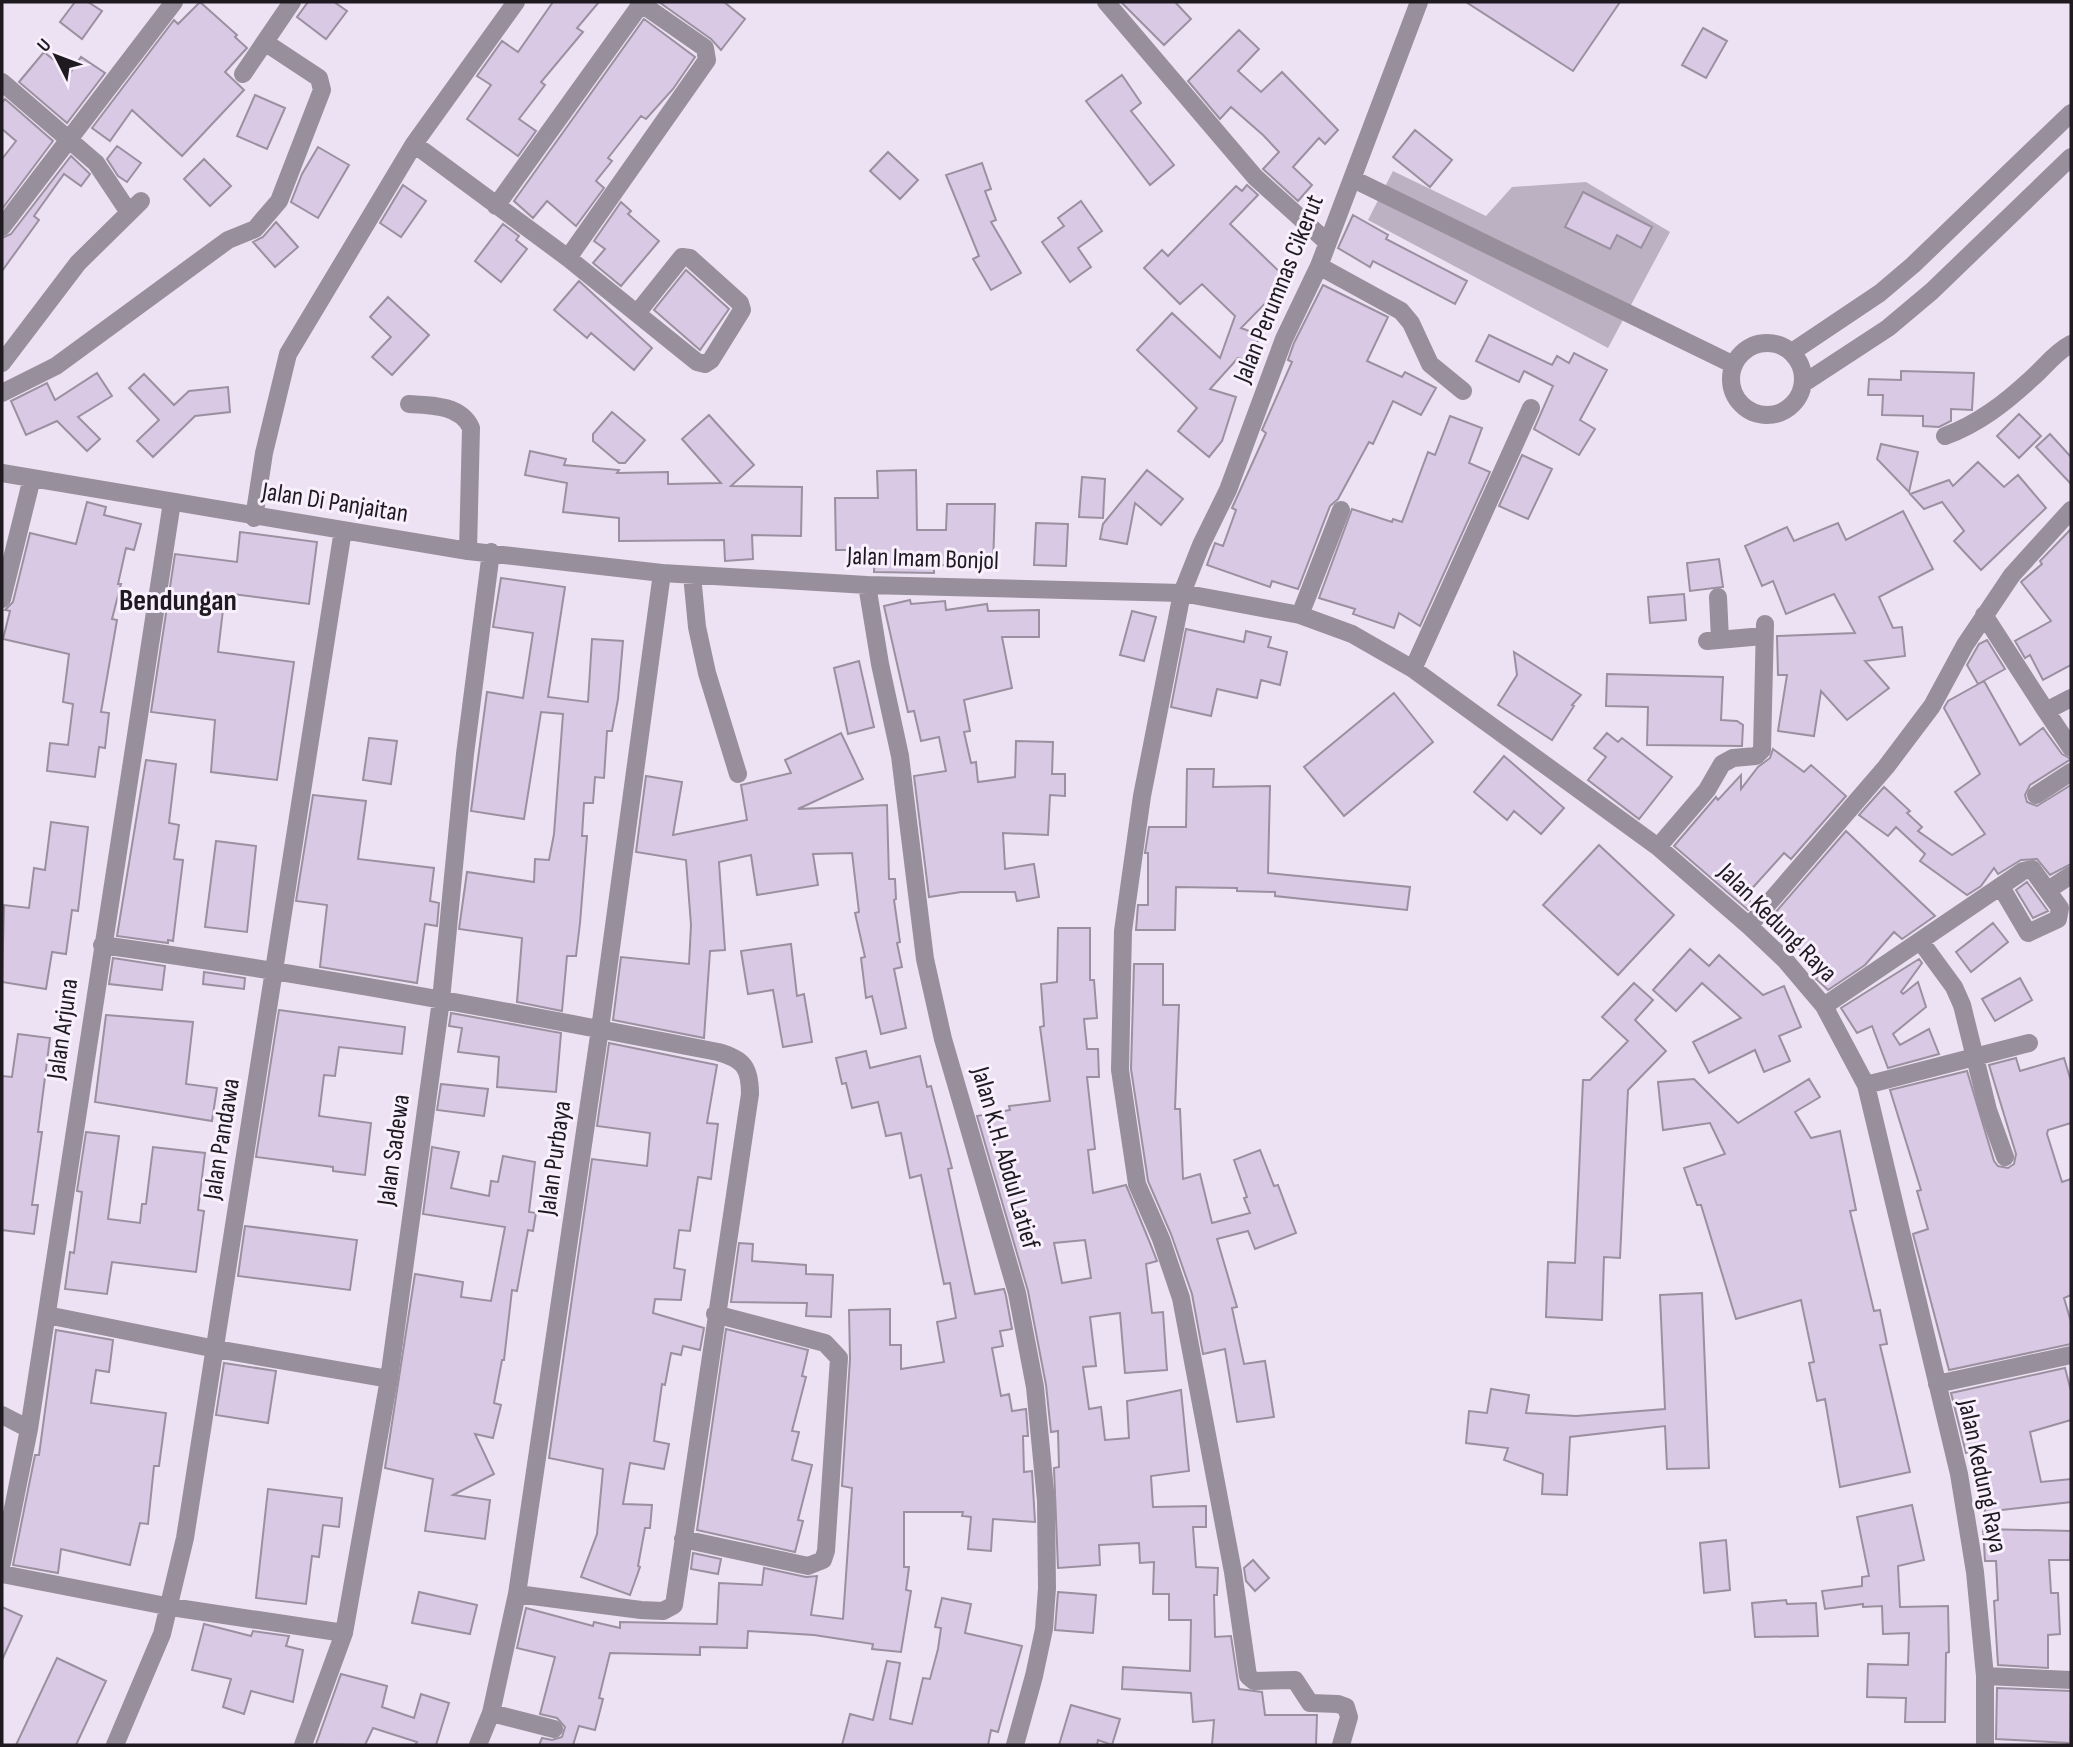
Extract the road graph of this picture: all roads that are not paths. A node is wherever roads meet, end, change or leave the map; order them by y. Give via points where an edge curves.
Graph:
1 (174, 2) edge
2 (292, 2) edge
3 (516, 2) edge
4 (1107, 2) edge
5 (1419, 2) edge
6 (640, 3) edge
7 (266, 43) junction
8 (243, 74) dead end
9 (2, 82) edge
10 (2071, 113) edge
11 (69, 138) junction
12 (414, 144) junction
13 (2071, 157) edge
14 (1353, 179) junction
15 (496, 206) junction
16 (2, 227) edge
17 (1327, 242) junction
18 (568, 258) junction
19 (1318, 266) junction
20 (638, 312) junction
21 (2071, 344) edge
22 (1791, 352) junction
23 (2, 363) edge
24 (1734, 365) junction
25 (1804, 383) junction
26 (1463, 391) dead end
27 (2, 393) edge
28 (409, 404) dead end
29 (1531, 408) dead end
30 (1945, 436) dead end
31 (2, 472) edge
32 (32, 478) junction
33 (172, 502) junction
34 (1341, 510) dead end
35 (2071, 510) edge
36 (254, 518) junction
37 (343, 530) junction
38 (468, 551) junction
39 (491, 552) junction
40 (662, 573) junction
41 (692, 575) junction
42 (867, 585) junction
43 (1182, 593) junction
44 (1718, 597) dead end
45 (2, 599) edge
46 (1300, 615) junction
47 (1984, 615) junction
48 (1413, 669) junction
49 (2071, 698) edge
50 (2046, 711) junction
51 (2071, 748) edge
52 (2071, 772) edge
53 (738, 774) dead end
54 (2036, 795) dead end
55 (1658, 847) junction
56 (2071, 875) edge
57 (2001, 887) junction
58 (2048, 890) junction
59 (1749, 926) junction
60 (1922, 942) junction
61 (102, 945) junction
62 (275, 969) junction
63 (441, 1000) junction
64 (1824, 1006) junction
65 (600, 1029) junction
66 (2029, 1043) dead end
67 (1974, 1056) junction
68 (1866, 1085) junction
69 (2005, 1157) dead end
70 (715, 1314) junction
71 (47, 1315) junction
72 (216, 1349) junction
73 (2071, 1355) edge
74 (389, 1380) junction
75 (1937, 1384) junction
76 (2, 1415) edge
77 (29, 1429) junction
78 (683, 1539) junction
79 (2, 1563) edge
80 (2, 1574) edge
81 (517, 1594) junction
82 (171, 1607) junction
83 (344, 1633) junction
84 (1985, 1676) junction
85 (2071, 1679) edge
86 (491, 1713) junction
87 (554, 1729) dead end
88 (115, 1745) edge
89 (303, 1745) edge
90 (478, 1745) edge
91 (1015, 1745) edge
92 (1341, 1745) edge
93 (1985, 1745) edge

1 - 11 street
2 - 7 street
3 - 12 street
4 - 17 street via 1255,177
5 - 14 street, Jalan Perumnas Cikerut
6 - 15 street
6 - 18 street via 705,48 707,60
7 - 8 street
7 - 27 street via 319,78 322,90 279,201 255,229 228,240 56,366
9 - 11 street
10 - 22 street via 1913,265 1880,293
11 - 16 street
11 - 23 street via 135,206 78,263
12 - 15 street
12 - 36 street via 288,354
13 - 25 street via 1888,328
14 - 17 street, Jalan Perumnas Cikerut
14 - 24 street
15 - 18 street
17 - 19 street, Jalan Perumnas Cikerut
18 - 20 street
19 - 26 street via 1401,311 1430,364
19 - 43 street, Jalan Perumnas Cikerut
20 - 20 street via 705,364 742,310 740,303 690,258 682,257
21 - 30 street via 1979,421
22 - 24 street via 1782,346 1760,344 1749,348
22 - 25 street via 1803,371
24 - 25 street via 1736,398 1764,416 1795,403
28 - 38 street via 446,408 463,415 471,428
29 - 48 street
31 - 32 street, Jalan Di Panjaitan
32 - 33 street, Jalan Di Panjaitan
32 - 45 street
33 - 36 street, Jalan Di Panjaitan
33 - 61 street, Jalan Arjuna
34 - 46 street
35 - 47 street via 2012,575
36 - 37 street, Jalan Di Panjaitan
37 - 38 street, Jalan Di Panjaitan
37 - 62 street, Jalan Pandawa
38 - 39 street, Jalan Di Panjaitan
39 - 40 street, Jalan Di Panjaitan
39 - 63 street, Jalan Sadewa
40 - 41 street, Jalan Imam Bonjol
40 - 65 street, Jalan Purbaya
41 - 42 street, Jalan Imam Bonjol
41 - 53 street via 707,673
42 - 43 street, Jalan Imam Bonjol
42 - 91 street, Jalan K.H. Abdul Latief via 900,756 925,960 943,1040 1017,1293 1035,1387 1046,1501 1047,1588 1037,1664
43 - 46 street, Jalan Kedung Raya
43 - 92 street, Jalan Perumnas Cikerut via 1142,796 1123,932 1119,1003 1123,1101 1137,1184 1181,1298 1248,1676 1254,1681 1293,1679 1310,1703 1346,1707 1349,1717
44 - 55 street via 1714,640 1764,630 1762,750 1756,756 1722,764 1707,790
46 - 48 street, Jalan Kedung Raya via 1352,634
47 - 50 street
47 - 59 street via 1910,737
48 - 55 street, Jalan Kedung Raya
49 - 50 street
50 - 51 street
52 - 54 street
55 - 59 street, Jalan Kedung Raya
56 - 58 street
57 - 58 street via 2028,868
57 - 58 street via 2028,933 2058,919 2060,908
57 - 60 street
59 - 64 street, Jalan Kedung Raya
60 - 64 street
60 - 67 street via 1954,987
61 - 62 street
61 - 71 street, Jalan Arjuna
62 - 63 street
62 - 72 street, Jalan Pandawa
63 - 65 street
63 - 74 street, Jalan Sadewa
64 - 68 street, Jalan Kedung Raya
65 - 70 street via 736,1056 750,1075
65 - 81 street, Jalan Purbaya
66 - 67 street
67 - 68 street
67 - 69 street
68 - 75 street, Jalan Kedung Raya
70 - 78 street
70 - 78 street via 825,1343 839,1358 826,1552 823,1560 808,1566
71 - 72 street
71 - 77 street, Jalan Arjuna
72 - 74 street
72 - 82 street, Jalan Pandawa
73 - 75 street
74 - 83 street, Jalan Sadewa
75 - 84 street, Jalan Kedung Raya via 1963,1498
76 - 77 street
77 - 79 street, Jalan Arjuna
78 - 81 street via 675,1598 669,1609 641,1610
80 - 82 street
81 - 86 street, Jalan Purbaya
82 - 83 street
82 - 88 street, Jalan Pandawa via 144,1684
83 - 89 street, Jalan Sadewa
84 - 85 street
84 - 93 street, Jalan Kedung Raya
86 - 87 street
86 - 90 street, Jalan Purbaya

